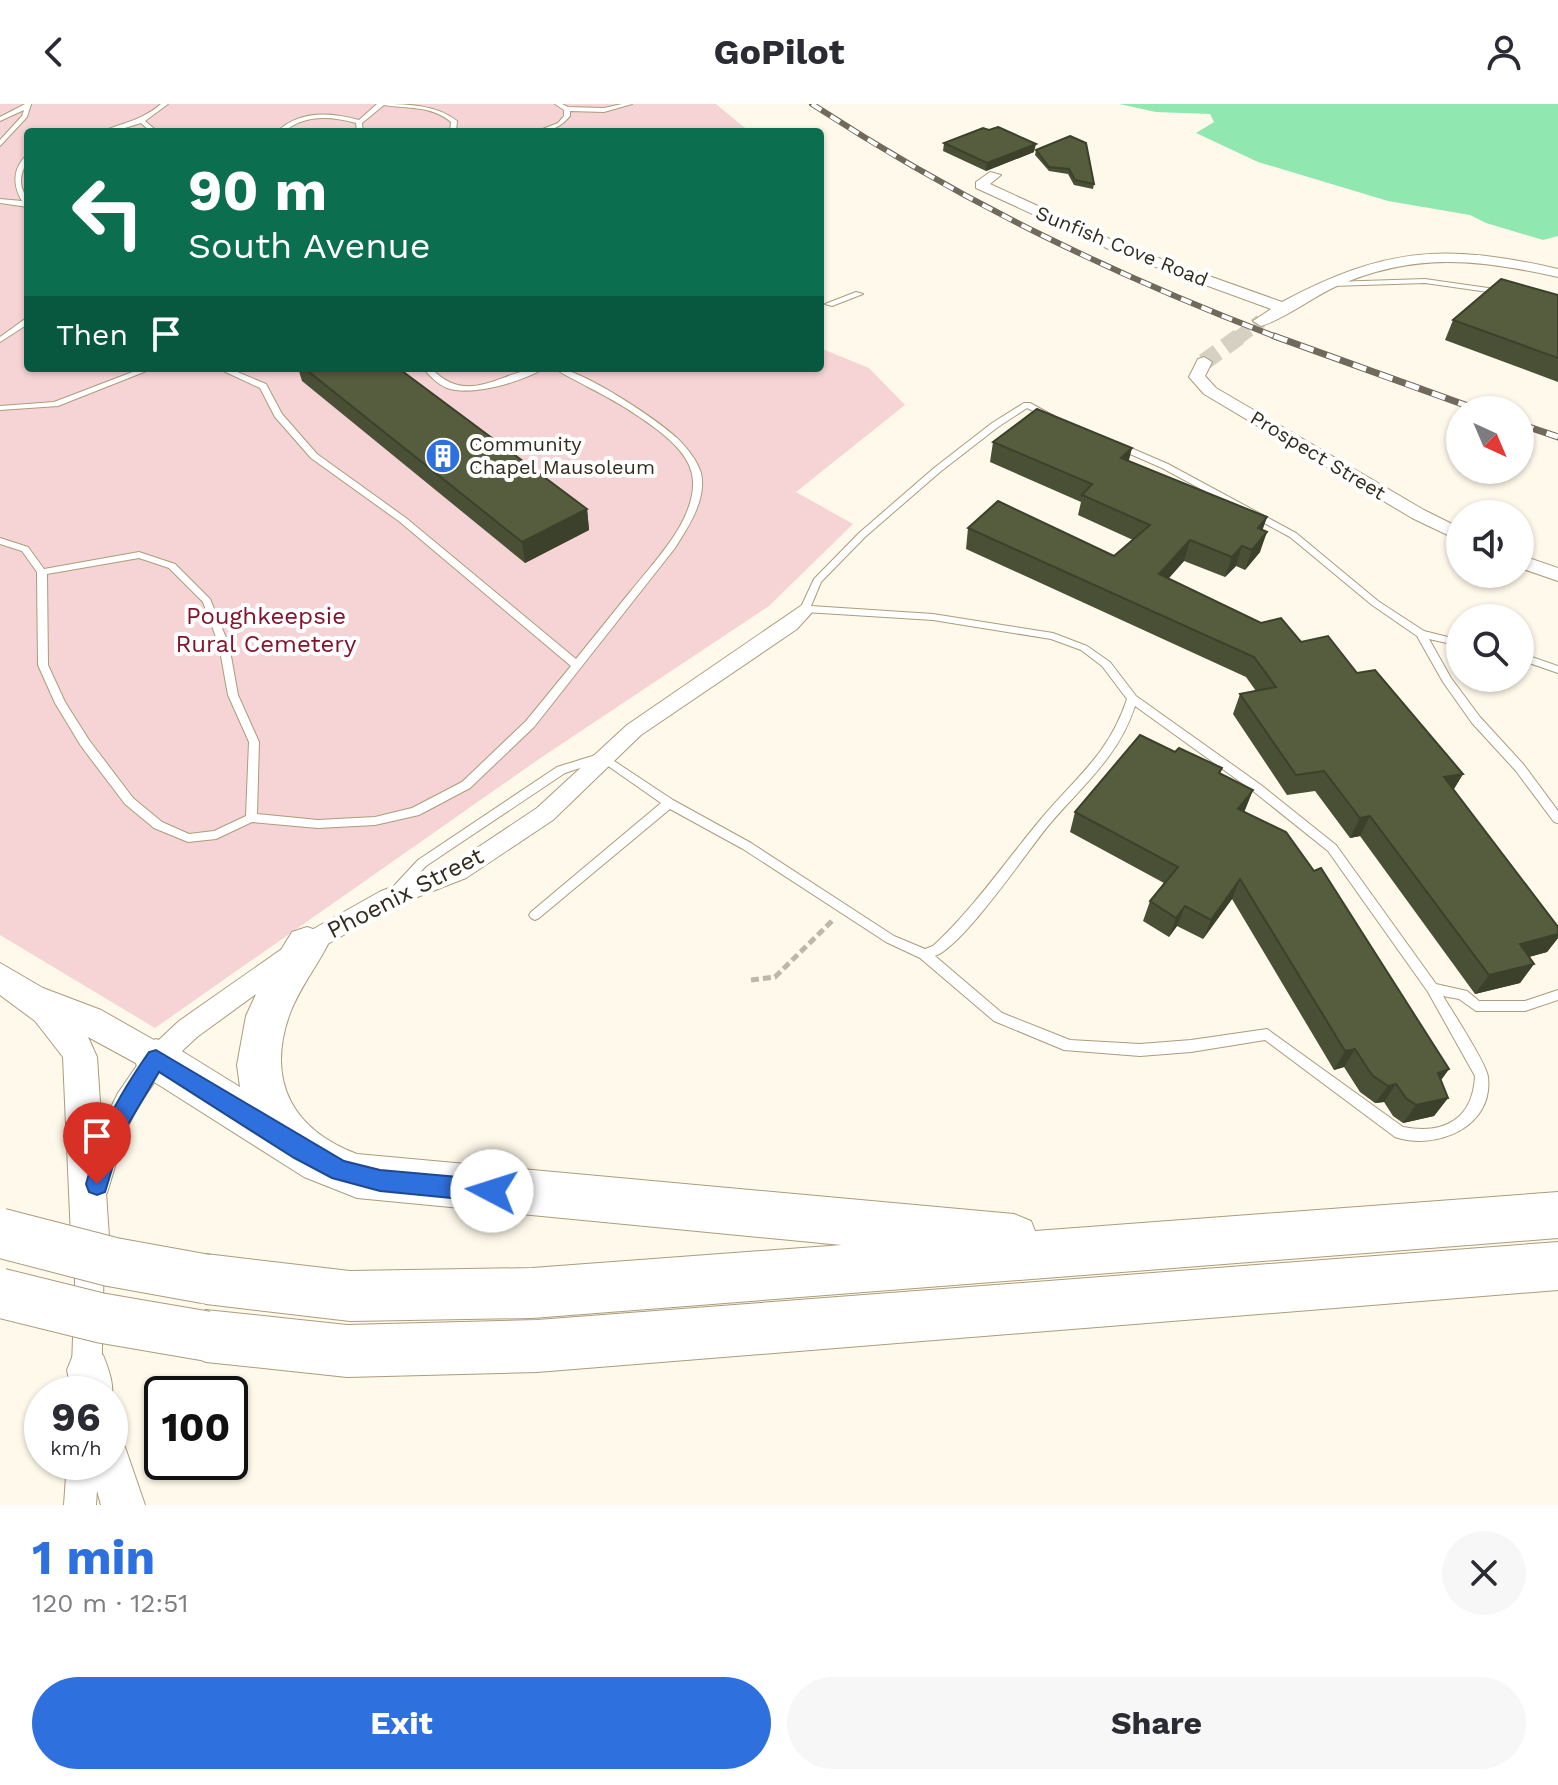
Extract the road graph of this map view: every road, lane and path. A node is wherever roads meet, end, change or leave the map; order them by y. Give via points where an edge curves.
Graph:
1 (30, 104) edge
2 (165, 104) edge
3 (383, 104) edge
4 (558, 104) edge
5 (629, 104) edge
6 (567, 109) junction
7 (0, 119) edge
8 (142, 121) junction
9 (360, 122) junction
10 (118, 128) edge
11 (150, 128) edge
12 (287, 128) edge
13 (360, 128) edge
14 (453, 128) edge
15 (549, 128) edge
16 (0, 142) edge
17 (24, 162) edge
18 (995, 175) edge
19 (24, 197) edge
20 (0, 201) edge
21 (24, 204) edge
22 (1558, 273) edge
23 (1331, 284) junction
24 (859, 294) dead end
25 (1517, 296) edge
26 (829, 304) dead end
27 (1283, 308) junction
28 (1261, 321) tunnel mouth
29 (24, 324) edge
30 (0, 340) edge
31 (1204, 362) dead end
32 (139, 372) edge
33 (230, 372) edge
34 (430, 372) edge
35 (529, 372) edge
36 (567, 372) edge
37 (0, 408) edge
38 (1058, 419) edge
39 (1111, 443) edge
40 (1446, 528) edge
41 (0, 541) edge
42 (1534, 566) edge
43 (42, 572) junction
44 (1558, 575) edge
45 (805, 609) junction
46 (1421, 634) junction
47 (1446, 640) edge
48 (1534, 661) edge
49 (575, 664) junction
50 (1558, 670) edge
51 (1132, 699) junction
52 (602, 757) junction
53 (669, 803) junction
54 (251, 818) junction
55 (1558, 819) edge
56 (844, 909) junction
57 (535, 915) dead end
58 (307, 944) junction
59 (924, 954) junction
60 (0, 977) edge
61 (751, 980) dead end
62 (1432, 988) junction
63 (1558, 995) edge
64 (30, 996) junction
65 (156, 1059) junction
66 (301, 1151) junction
67 (1558, 1215) edge
68 (0, 1233) edge
69 (90, 1237) junction
70 (1121, 1248) junction
71 (1558, 1266) edge
72 (0, 1293) edge
73 (89, 1376) edge
74 (82, 1480) edge
75 (115, 1480) edge
76 (80, 1505) edge
77 (123, 1505) edge

1 - 7 lane
1 - 16 lane
2 - 8 lane
3 - 9 lane
3 - 14 lane via 447,114
4 - 6 lane
5 - 6 lane
6 - 15 lane via 560,124
8 - 10 lane
8 - 11 lane
9 - 12 lane via 315,117
9 - 13 lane
17 - 19 lane via 17,173
18 - 27 street, Sunfish Cove Road via 981,185 1120,249
20 - 21 lane
22 - 23 street via 1462,256 1424,257 1363,270
23 - 25 lane via 1425,281
23 - 27 street
24 - 26 lane
27 - 28 street
29 - 30 lane
31 - 40 street, Prospect Street via 1197,377 1210,391
32 - 37 lane via 55,404
33 - 49 lane via 263,386 278,415 314,456 403,520
34 - 35 lane via 456,390
36 - 49 lane via 634,409 678,445 696,469 691,516
38 - 45 lane via 1027,405 995,425 862,535 817,581
39 - 46 lane via 1293,535
41 - 43 lane via 25,549
42 - 44 street
43 - 54 lane via 43,665 77,730 129,801 158,825 188,838 216,835
43 - 54 lane via 139,555 172,566 207,601 224,645 233,695 254,742
45 - 51 lane via 933,617 1053,636 1106,664
45 - 52 street, Phoenix Street
46 - 47 lane
46 - 55 lane via 1476,720
48 - 50 lane
49 - 54 lane via 501,754 466,785 415,812 375,821 318,824
51 - 59 lane via 1103,760 949,940
51 - 62 lane via 1332,848
52 - 53 lane
52 - 58 street, Phoenix Street via 545,814 458,872 389,898
53 - 56 lane
53 - 57 lane
56 - 59 lane
56 - 61 path via 775,977
58 - 65 street, Phoenix Street via 188,1029
58 - 66 highway via 273,998 259,1046 264,1096
59 - 62 lane via 998,1017 1069,1046 1140,1050 1267,1034 1400,1133 1416,1138 1449,1132 1483,1091 1482,1075
60 - 64 street
62 - 63 lane via 1463,995 1476,1006 1525,1006
64 - 65 street via 89,1020
64 - 69 street via 62,1025 80,1057
65 - 66 highway
65 - 69 street, Phoenix Street via 112,1131 100,1167
66 - 70 highway via 340,1171 380,1181
67 - 70 highway
68 - 70 highway, bridge via 206,1279 350,1296 471,1296
69 - 73 street, Phoenix Street
71 - 72 highway, bridge via 512,1347 347,1351 206,1336
74 - 76 street
75 - 77 street

